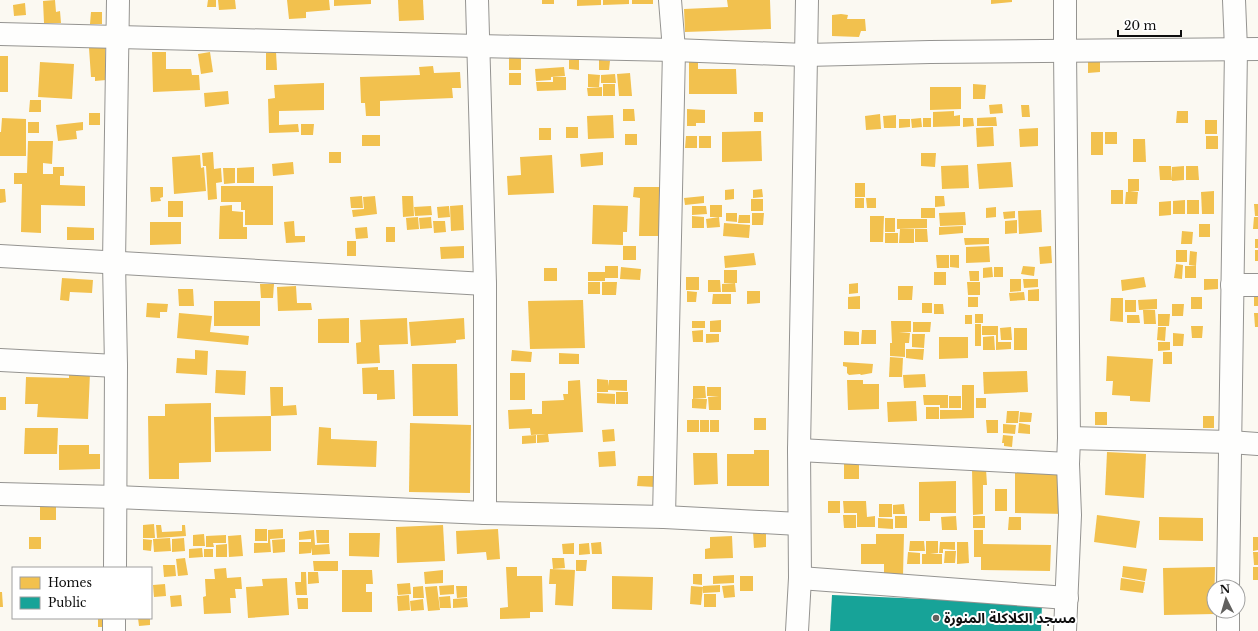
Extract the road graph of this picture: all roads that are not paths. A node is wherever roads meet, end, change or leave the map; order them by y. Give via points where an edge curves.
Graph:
1 (118, 0) edge
2 (477, 0) edge
3 (670, 0) edge
4 (807, 0) edge
5 (1066, 0) edge
6 (1234, 0) edge
7 (0, 34) edge
8 (117, 37) junction
9 (478, 46) junction
10 (1236, 49) junction
11 (1258, 49) edge
12 (674, 50) junction
13 (1065, 51) junction
14 (806, 55) junction
15 (0, 256) edge
16 (114, 262) junction
17 (485, 284) junction
18 (1232, 285) junction
19 (1258, 285) edge
20 (0, 360) edge
21 (116, 366) junction
22 (1069, 438) junction
23 (1230, 442) junction
24 (1258, 444) edge
25 (799, 450) junction
26 (1068, 464) junction
27 (0, 494) edge
28 (116, 497) junction
29 (485, 512) junction
30 (664, 517) junction
31 (799, 524) junction
32 (115, 567) edge
33 (800, 578) junction
34 (1228, 579) edge
35 (1067, 598) junction
36 (114, 619) edge
37 (1228, 619) edge
38 (114, 631) edge
39 (797, 631) edge
40 (1066, 631) edge
41 (1228, 631) edge

1 - 8 street
2 - 9 street
3 - 12 street
4 - 14 street
5 - 13 street
6 - 10 street
7 - 8 street
8 - 9 street
8 - 16 street
9 - 12 street
9 - 17 street
10 - 11 street
10 - 13 street
10 - 18 street
12 - 14 street
12 - 30 street
13 - 14 street
13 - 22 street
14 - 25 street
15 - 16 street
16 - 17 street
16 - 21 street
17 - 29 street
18 - 19 street
18 - 23 street
20 - 21 street
21 - 28 street
22 - 23 street
22 - 26 street
23 - 24 street
23 - 34 street
25 - 26 street
25 - 31 street
26 - 35 street via 1070,515
27 - 28 street
28 - 29 street
28 - 32 street
29 - 30 street
30 - 31 street
31 - 33 street
33 - 35 street
33 - 39 street
35 - 40 street
36 - 38 street
37 - 41 street

